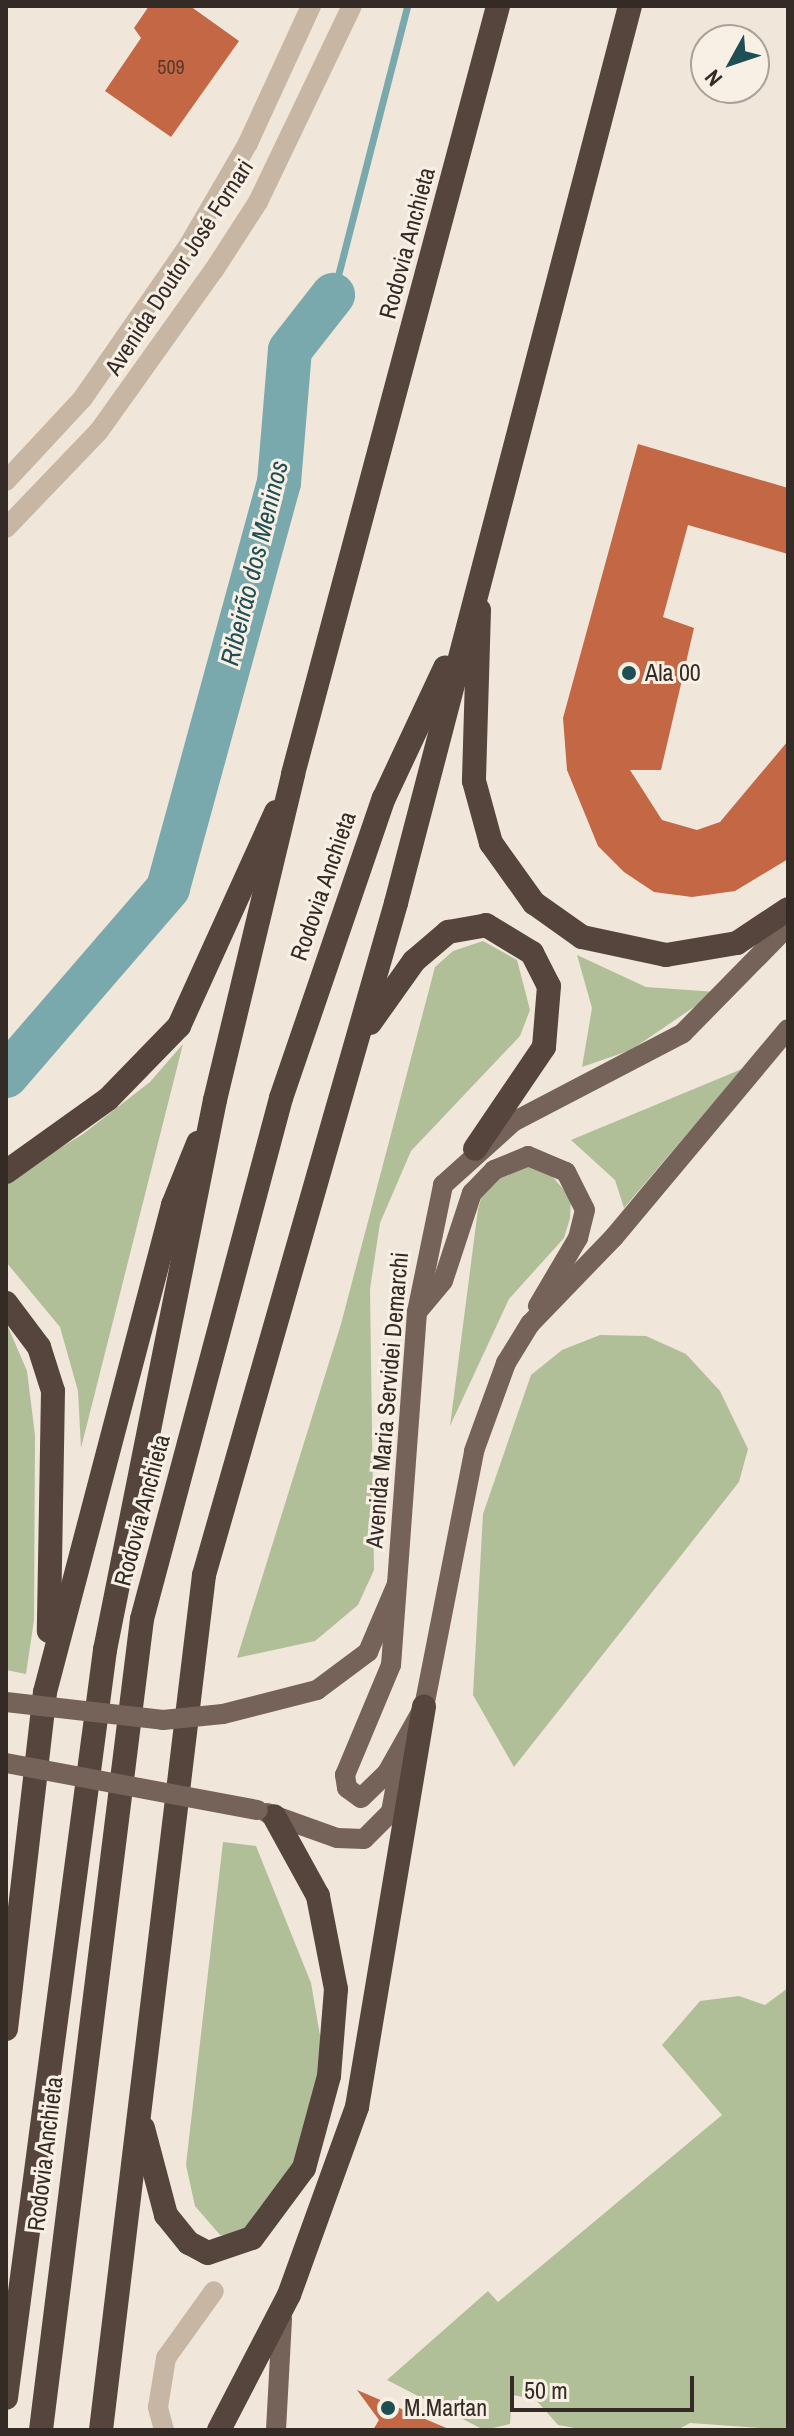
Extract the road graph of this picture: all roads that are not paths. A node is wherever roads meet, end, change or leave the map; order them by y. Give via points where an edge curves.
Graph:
1 (311, 6) edge
2 (352, 6) edge
3 (498, 6) edge
4 (630, 6) edge
5 (6, 481) edge
6 (6, 528) edge
7 (481, 561) junction
8 (459, 643) junction
9 (293, 774) junction
10 (788, 909) edge
11 (788, 926) edge
12 (788, 1029) edge
13 (359, 1040) junction
14 (215, 1100) junction
15 (475, 1149) junction
16 (6, 1172) edge
17 (6, 1303) edge
18 (417, 1312) junction
19 (530, 1324) junction
20 (397, 1584) junction
21 (48, 1678) junction
22 (6, 1702) edge
23 (424, 1707) junction
24 (403, 1745) junction
25 (6, 1763) edge
26 (266, 1813) junction
27 (6, 2029) edge
28 (139, 2099) junction
29 (214, 2291) dead end
30 (289, 2295) junction
31 (6, 2398) edge
32 (41, 2430) edge
33 (101, 2430) edge
34 (164, 2430) edge
35 (219, 2430) edge
36 (276, 2430) edge

1 - 5 street, Avenida Doutor José Fornari via 248,143 187,248 83,398
2 - 6 street, Avenida Doutor José Fornari via 264,191 214,270 99,431
3 - 9 highway, Rodovia Anchieta
4 - 7 highway, Rodovia Anchieta
7 - 8 highway, Rodovia Anchieta
7 - 10 highway via 474,781 491,843 522,890 582,937 666,955 737,943
8 - 13 highway, Rodovia Anchieta
8 - 32 highway, Rodovia Anchieta via 416,719 384,798 281,1098 142,1619
9 - 14 highway, Rodovia Anchieta
9 - 16 highway via 179,1026 108,1099
11 - 15 main road, Avenida Maria Servidei Demarchi via 683,1033 524,1115
12 - 19 main road via 614,1237
13 - 15 highway via 414,961 448,932 486,925 526,946 549,986 547,1037
13 - 28 highway, Rodovia Anchieta via 204,1575
14 - 21 highway, Rodovia Anchieta via 173,1205
14 - 31 highway, Rodovia Anchieta via 105,1650
15 - 18 main road, Avenida Maria Servidei Demarchi via 439,1194
17 - 21 highway via 39,1347 53,1391
18 - 19 main road via 443,1281 478,1184 510,1160 538,1156 566,1172 585,1210 578,1238
18 - 20 main road, Avenida Maria Servidei Demarchi
19 - 23 main road via 506,1363 474,1451
20 - 22 main road, Avenida Maria Servidei Demarchi, bridge via 368,1652 317,1690 223,1714 163,1720
20 - 24 main road via 391,1665 345,1775 353,1795 369,1793
21 - 27 highway, Rodovia Anchieta
23 - 24 main road
23 - 30 highway via 357,2107
24 - 26 main road via 391,1812 364,1839 337,1838
25 - 26 main road, bridge
26 - 28 highway via 318,1896 337,2005 324,2099 292,2192 242,2244 215,2253 196,2248 159,2198
28 - 33 highway, Rodovia Anchieta
29 - 34 street via 166,2358 158,2407
30 - 35 highway
30 - 36 main road via 277,2341

